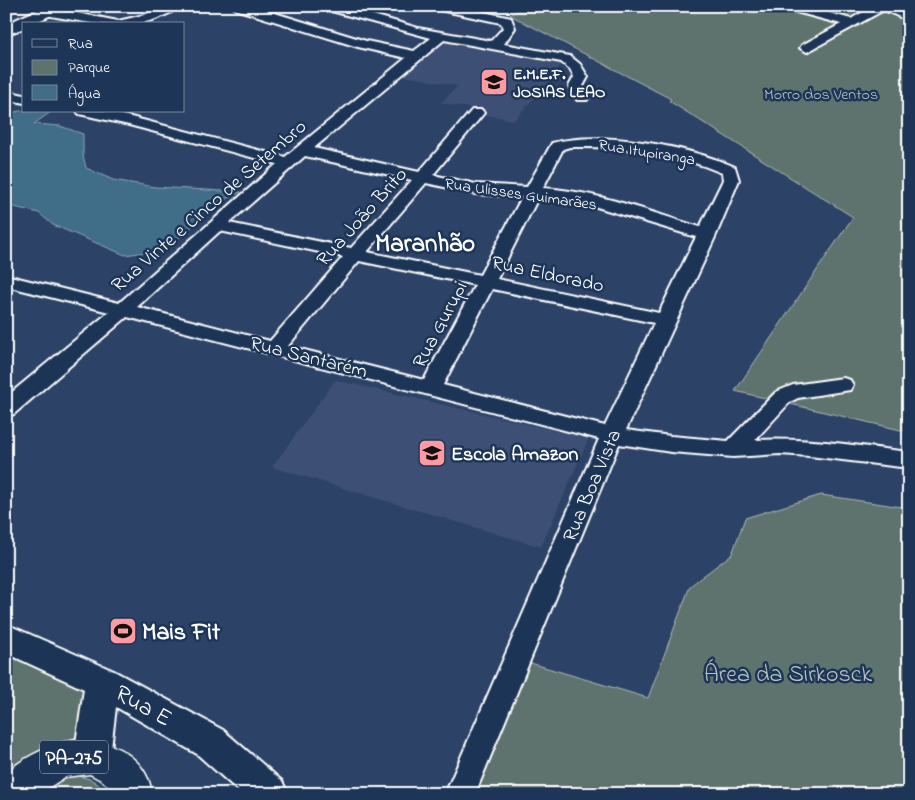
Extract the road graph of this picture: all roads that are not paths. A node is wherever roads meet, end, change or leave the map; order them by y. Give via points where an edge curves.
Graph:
1 (174, 6) edge
2 (239, 6) edge
3 (328, 6) edge
4 (439, 6) edge
5 (789, 6) edge
6 (884, 6) edge
7 (53, 9) edge
8 (909, 18) edge
9 (24, 22) edge
10 (108, 22) edge
11 (132, 22) edge
12 (22, 23) edge
13 (853, 23) junction
14 (6, 30) edge
15 (441, 36) junction
16 (494, 46) junction
17 (807, 48) dead end
18 (417, 56) junction
19 (6, 95) edge
20 (582, 97) dead end
21 (22, 98) edge
22 (89, 112) edge
23 (477, 113) dead end
24 (555, 149) joint
25 (304, 151) junction
26 (289, 164) junction
27 (423, 178) junction
28 (731, 180) joint
29 (533, 194) junction
30 (216, 226) junction
31 (707, 235) junction
32 (353, 255) junction
33 (6, 280) edge
34 (486, 283) junction
35 (123, 310) junction
36 (666, 320) junction
37 (276, 347) junction
38 (843, 385) dead end
39 (431, 387) junction
40 (6, 409) edge
41 (612, 435) junction
42 (734, 450) junction
43 (909, 460) edge
44 (6, 638) edge
45 (102, 681) junction
46 (92, 757) junction
47 (13, 784) edge
48 (132, 794) edge
49 (269, 794) edge
50 (460, 794) edge

1 - 11 street
2 - 18 street via 364,44
3 - 15 street via 374,21
4 - 16 street via 507,21 506,35
5 - 13 street
6 - 8 street
6 - 13 street
7 - 9 main road
7 - 10 street
12 - 14 main road
13 - 17 street
15 - 16 street
15 - 18 street, Rua Vinte e Cinco de Setembro
16 - 20 street via 570,61 581,78 576,86
18 - 25 street, Rua Vinte e Cinco de Setembro
19 - 21 street
22 - 26 street
23 - 27 street, Rua João Brito
24 - 28 street, Rua Itupiranga via 568,142 611,144 720,165 729,170
24 - 29 street, Rua Gurupi
25 - 26 street, Rua Vinte e Cinco de Setembro
25 - 27 street, Rua Ulisses Guimarães
26 - 30 street, Rua Vinte e Cinco de Setembro
27 - 29 street, Rua Ulisses Guimarães via 476,189
27 - 32 street, Rua João Brito
28 - 31 street, Rua Boa Vista
29 - 31 street, Rua Ulisses Guimarães via 592,201
29 - 34 street, Rua Gurupi
30 - 32 street, Rua Eldorado
30 - 35 street, Rua Vinte e Cinco de Setembro
31 - 36 street, Rua Boa Vista
32 - 34 street, Rua Eldorado
32 - 37 street, Rua João Brito
33 - 35 street, Rua Santarém
34 - 36 street, Rua Eldorado
34 - 39 street, Rua Gurupi
35 - 37 street, Rua Santarém
35 - 40 street, Rua Vinte e Cinco de Setembro
36 - 41 street, Rua Boa Vista
37 - 39 street, Rua Santarém
38 - 42 street via 793,392 783,397
39 - 41 street, Rua Santarém
41 - 42 street, Rua Santarém
41 - 50 street, Rua Boa Vista
42 - 43 street, Rua Santarém via 780,446
44 - 45 main road, Rua E
45 - 46 main road
45 - 49 main road, Rua E via 210,742
46 - 47 highway, PA-275 via 64,759
46 - 48 highway, PA-275 via 110,762 124,774

